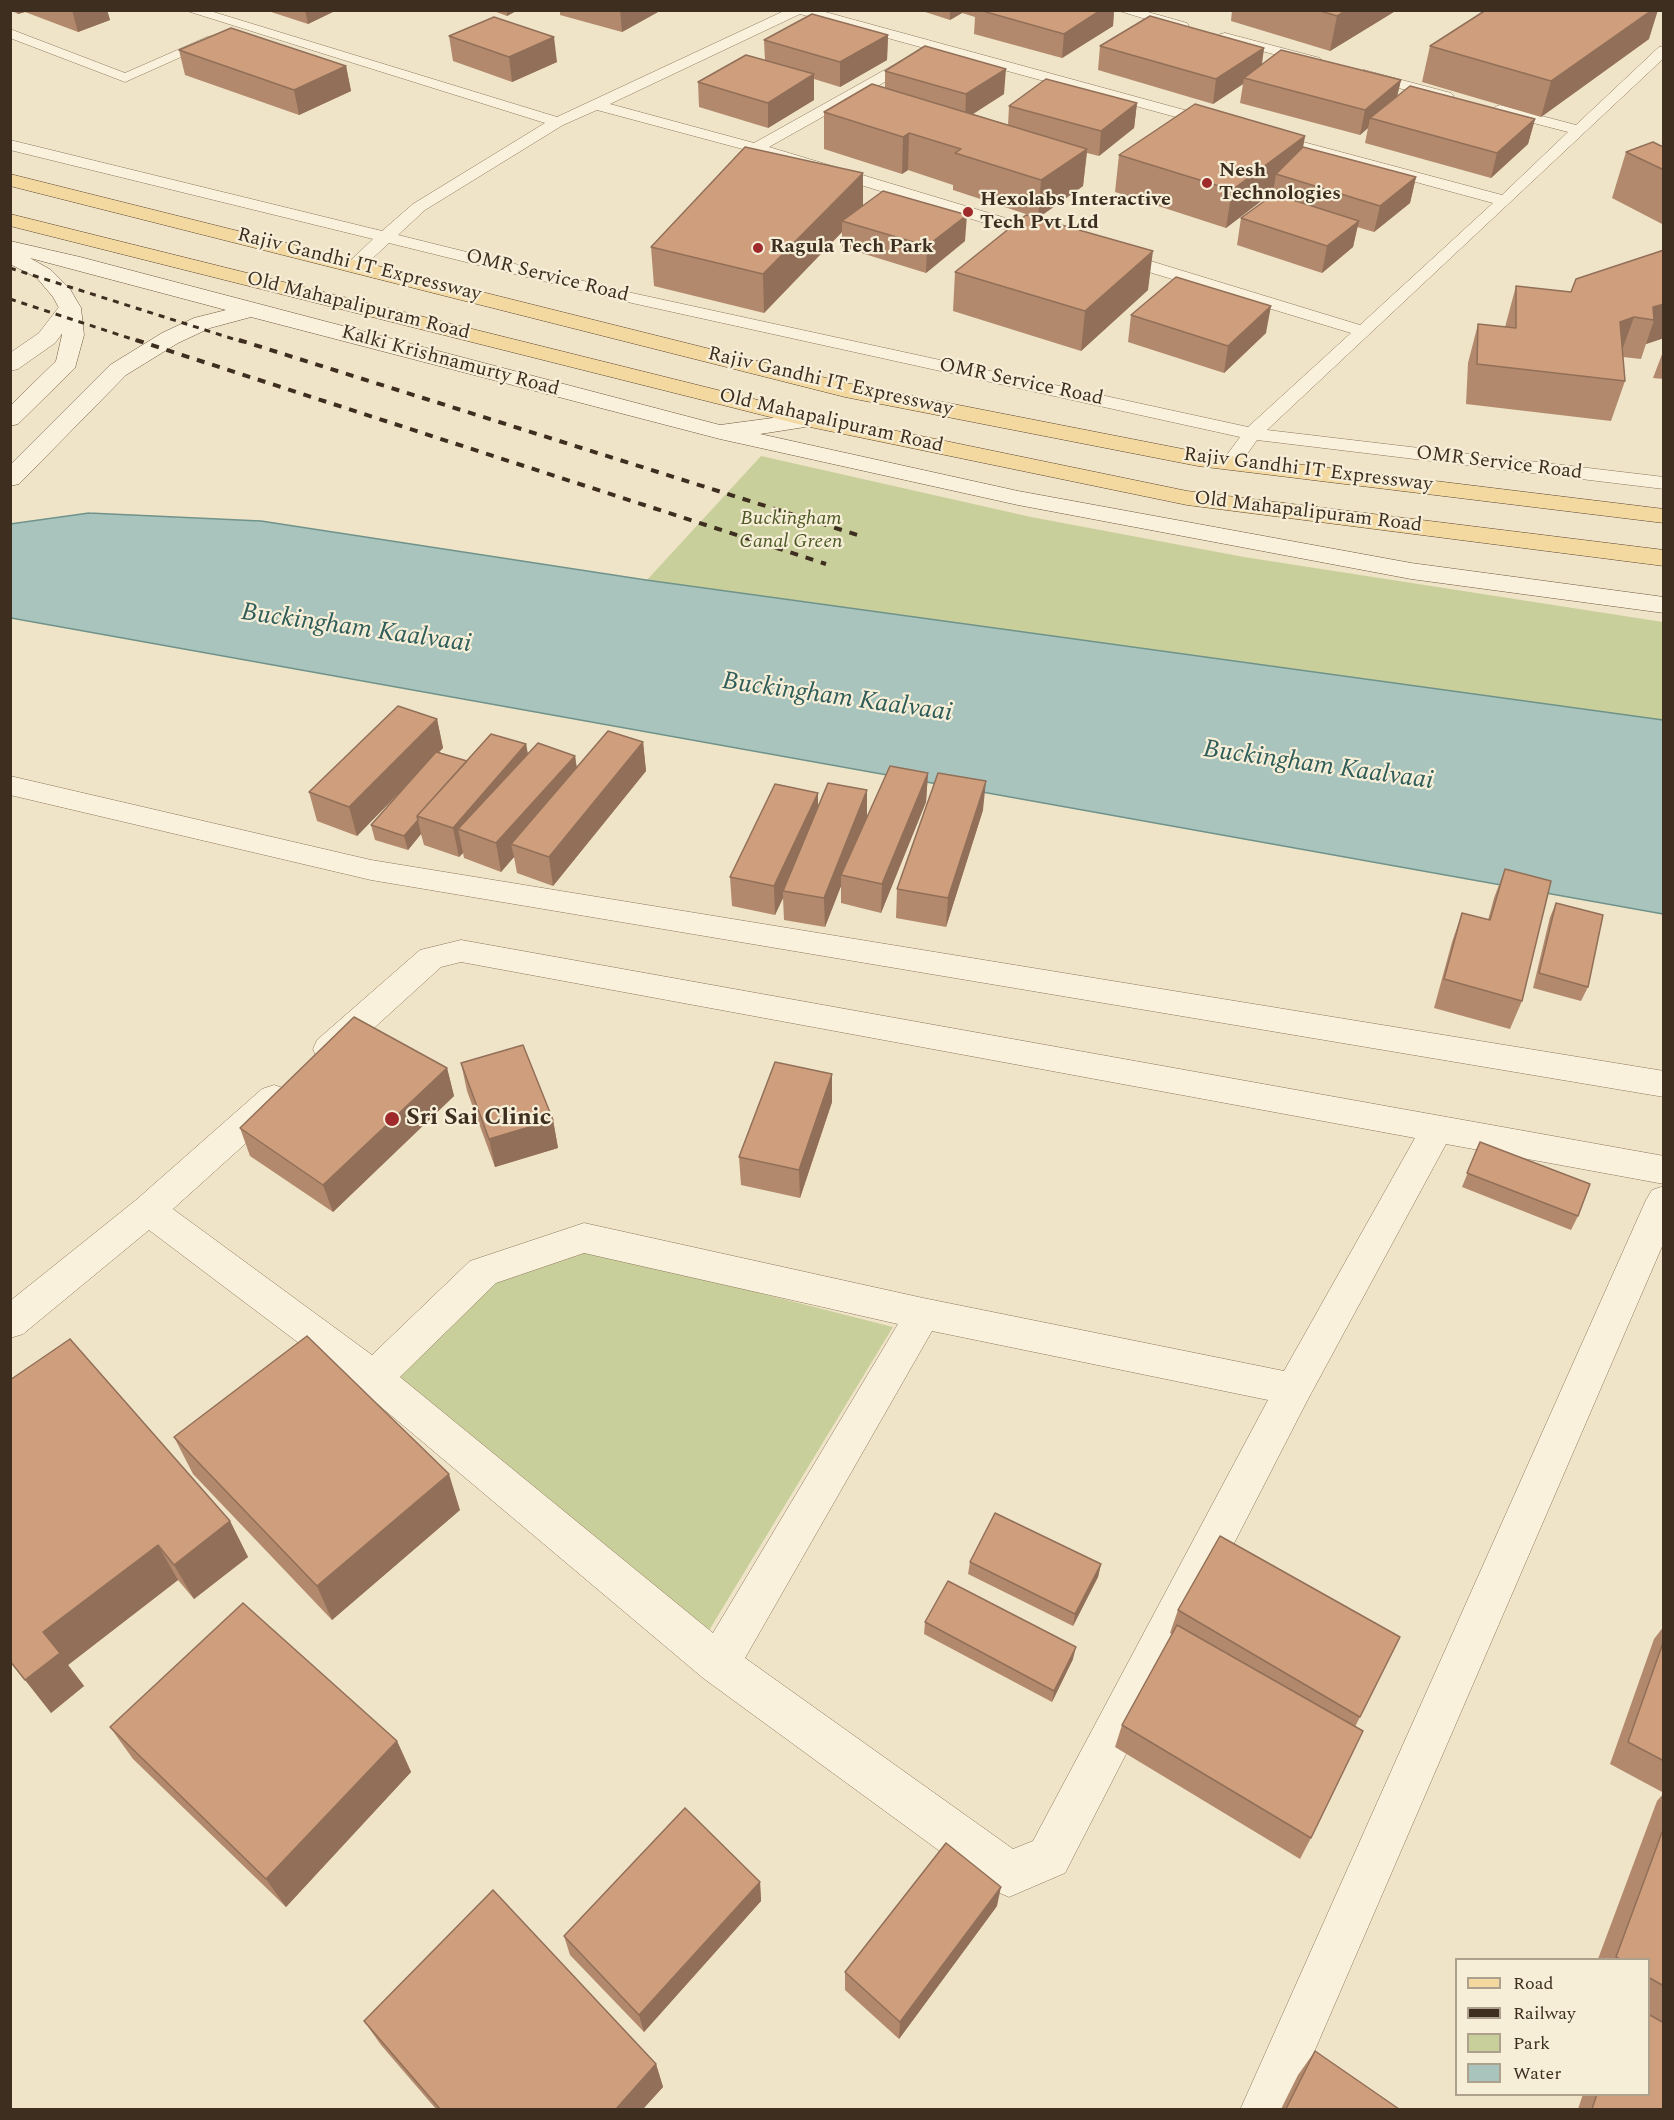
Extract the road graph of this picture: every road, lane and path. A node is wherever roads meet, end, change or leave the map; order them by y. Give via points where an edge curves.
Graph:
1 (191, 10) edge
2 (799, 10) edge
3 (1123, 10) edge
4 (244, 27) junction
5 (10, 33) edge
6 (936, 47) junction
7 (1664, 50) edge
8 (1328, 64) edge
9 (1350, 70) edge
10 (1464, 100) edge
11 (594, 104) junction
12 (1487, 106) edge
13 (558, 122) junction
14 (1578, 130) junction
15 (10, 145) edge
16 (756, 148) junction
17 (10, 180) edge
18 (1505, 201) junction
19 (10, 220) edge
20 (386, 238) junction
21 (1065, 241) edge
22 (10, 247) edge
23 (1099, 252) edge
24 (10, 256) edge
25 (355, 265) junction
26 (70, 308) junction
27 (251, 310) junction
28 (1362, 331) junction
29 (10, 363) edge
30 (10, 420) edge
31 (810, 420) junction
32 (720, 432) junction
33 (1252, 434) junction
34 (1231, 463) junction
35 (10, 479) edge
36 (1664, 483) edge
37 (1664, 516) edge
38 (1664, 558) edge
39 (1664, 605) edge
40 (10, 786) edge
41 (1664, 1084) edge
42 (1437, 1129) junction
43 (1664, 1170) edge
44 (1664, 1200) edge
45 (148, 1210) junction
46 (923, 1314) junction
47 (10, 1323) edge
48 (374, 1378) junction
49 (1294, 1389) junction
50 (718, 1664) junction
51 (1264, 2109) edge

1 - 4 lane
2 - 6 lane
2 - 11 lane
3 - 8 lane
4 - 5 lane via 125,78
4 - 13 lane
6 - 16 lane
6 - 18 lane
7 - 14 lane
9 - 10 lane
11 - 13 lane
11 - 16 lane
12 - 14 lane
13 - 20 lane via 419,207
14 - 18 lane
15 - 20 lane, OMR Service Road
16 - 21 lane
17 - 25 main road, Rajiv Gandhi IT Expressway
18 - 28 lane
19 - 31 main road, Old Mahapalipuram Road
20 - 25 lane
20 - 33 lane, OMR Service Road via 632,298
22 - 27 street
23 - 28 lane
24 - 26 street via 44,274
25 - 34 main road, Rajiv Gandhi IT Expressway via 845,390
26 - 29 street via 47,338
26 - 30 street via 72,348 67,363
27 - 32 street, Kalki Krishnamurty Road
27 - 35 street, Kalki Krishnamurty Road via 202,323 118,370
28 - 33 lane
31 - 32 street, Kalki Krishnamurty Road
31 - 38 main road, Old Mahapalipuram Road via 1187,498
32 - 39 street via 1018,498 1411,571
33 - 34 lane
33 - 36 lane, OMR Service Road
34 - 37 main road, Rajiv Gandhi IT Expressway
40 - 41 street via 371,870
42 - 43 street
42 - 45 street via 461,951 431,958
42 - 49 street
44 - 51 street
45 - 47 street
45 - 48 street
46 - 48 street via 584,1238 483,1272
46 - 49 street
46 - 50 street
48 - 50 street
49 - 50 street via 1049,1857 1009,1874

